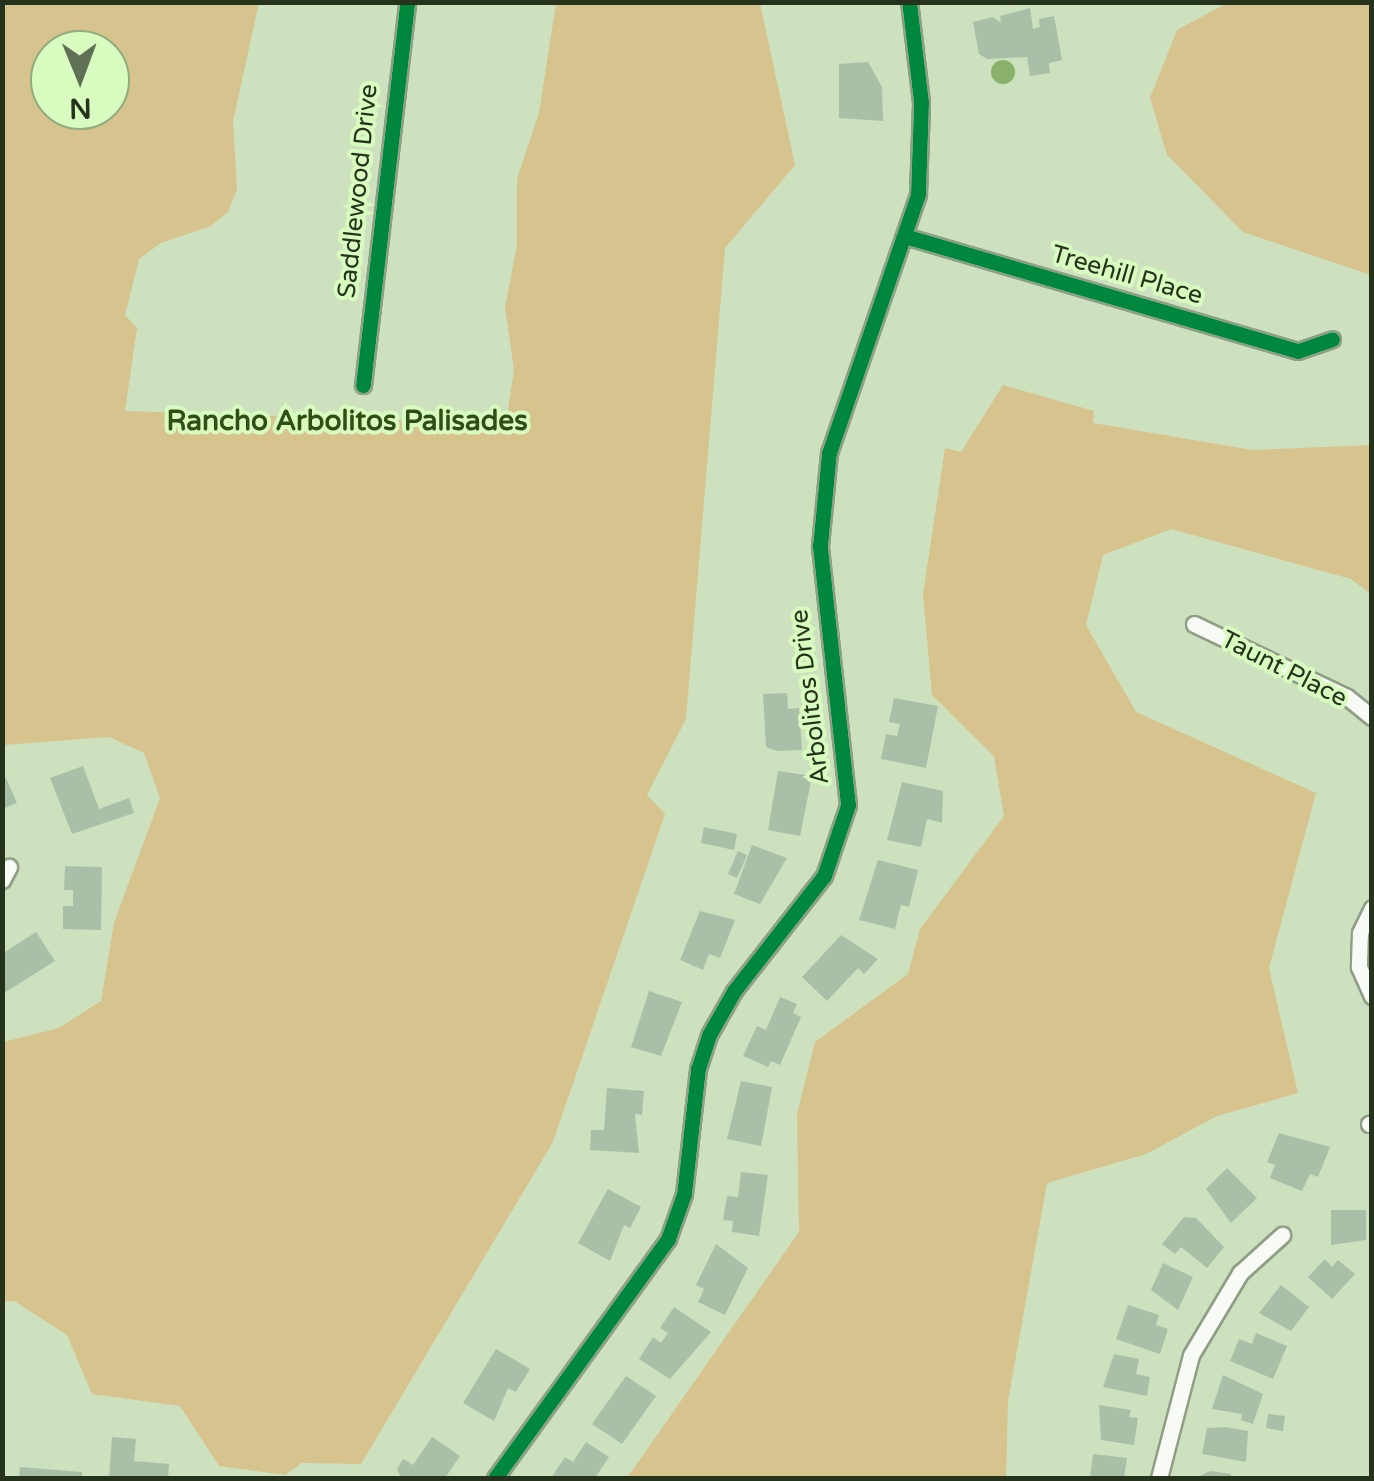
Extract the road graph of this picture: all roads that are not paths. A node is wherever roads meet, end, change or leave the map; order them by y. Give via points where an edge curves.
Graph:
1 (407, 2) edge
2 (909, 2) edge
3 (908, 237) junction
4 (1332, 338) dead end
5 (362, 385) dead end
6 (1194, 624) dead end
7 (1372, 717) edge
8 (1372, 908) edge
9 (1372, 996) edge
10 (1282, 1235) dead end
11 (495, 1478) edge
12 (1158, 1478) edge

1 - 5 street, Saddlewood Drive
2 - 3 street, Arbolitos Drive via 922,148
3 - 4 street, Treehill Place via 1298,350
3 - 11 street, Arbolitos Drive via 854,366 829,453 820,546 848,805 837,842 801,912 734,992 710,1034 698,1069 684,1194 668,1239
6 - 7 street, Taunt Place via 1347,698
8 - 9 street via 1360,934 1359,967
10 - 12 street via 1240,1272 1191,1355

